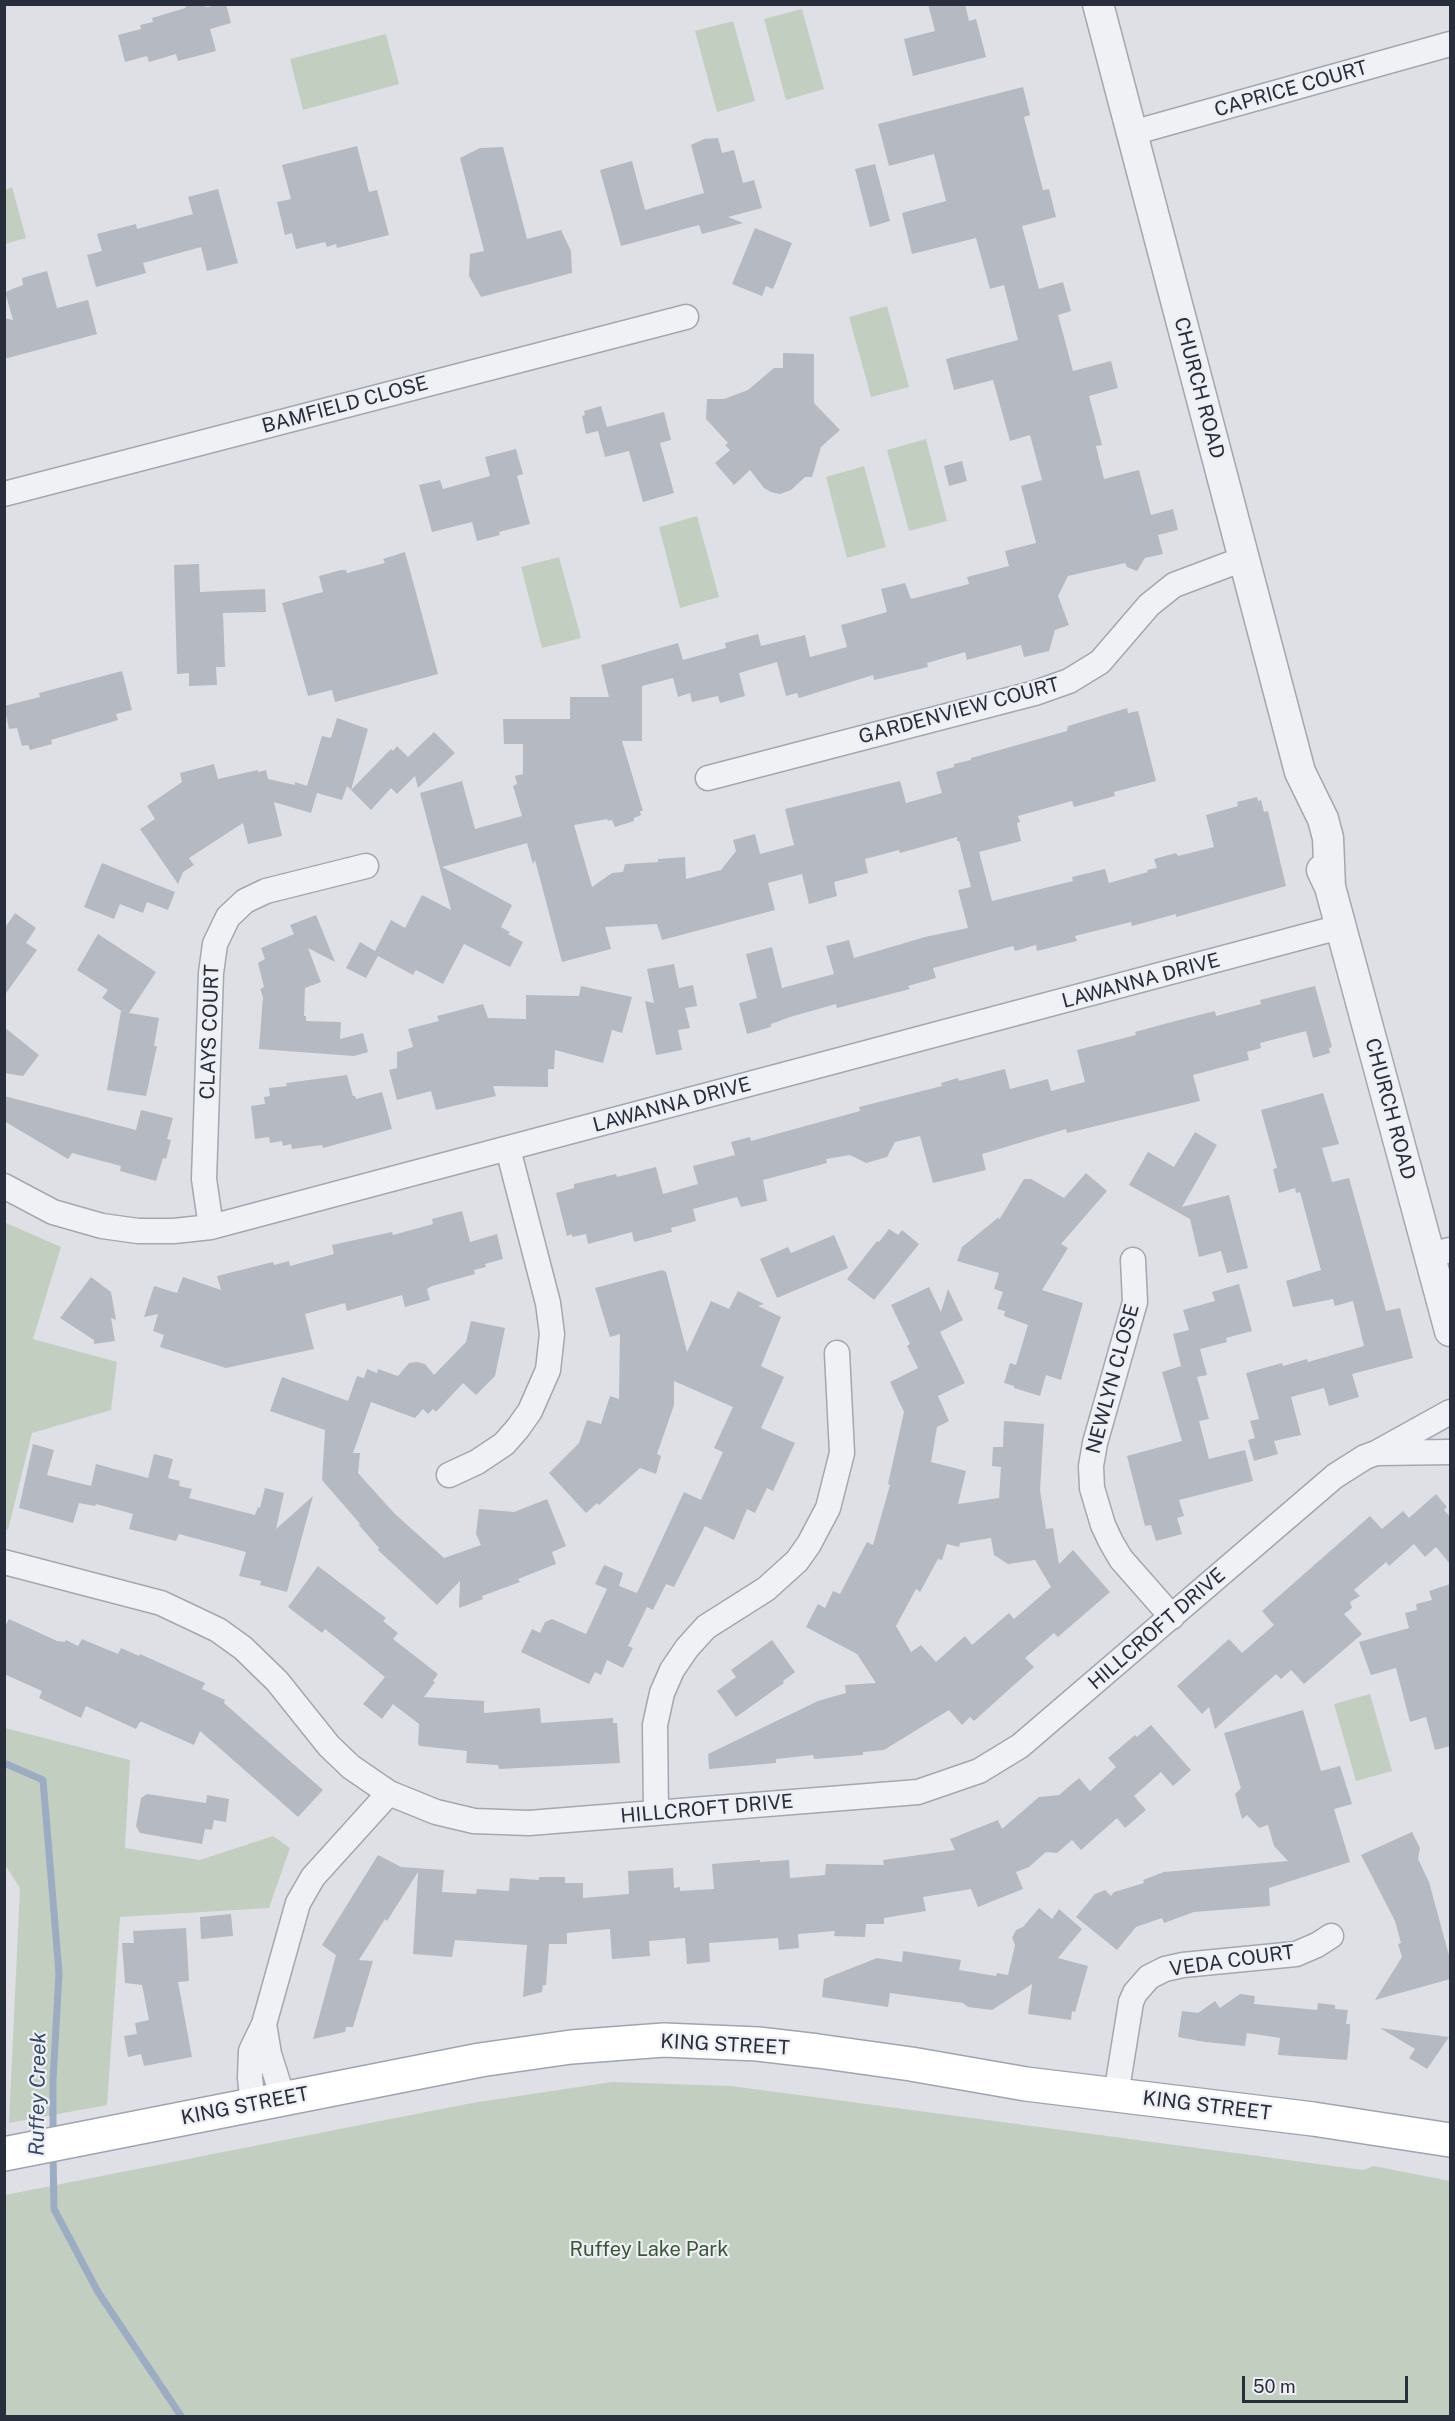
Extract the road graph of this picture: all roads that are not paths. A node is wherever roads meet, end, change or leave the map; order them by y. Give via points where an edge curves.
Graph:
1 (1098, 4) edge
2 (1450, 44) edge
3 (1132, 133) junction
4 (686, 317) dead end
5 (4, 494) edge
6 (1243, 559) junction
7 (708, 778) dead end
8 (366, 866) dead end
9 (1340, 927) junction
10 (508, 1149) junction
11 (4, 1186) edge
12 (211, 1227) junction
13 (1133, 1260) dead end
14 (1441, 1263) edge
15 (1450, 1331) edge
16 (837, 1353) dead end
17 (1450, 1412) edge
18 (1450, 1452) edge
19 (1376, 1453) junction
20 (449, 1475) dead end
21 (4, 1562) edge
22 (1172, 1617) junction
23 (389, 1792) junction
24 (656, 1813) junction
25 (1330, 1936) dead end
26 (1116, 2095) junction
27 (268, 2101) junction
28 (1450, 2140) edge
29 (7, 2154) edge

1 - 3 street, CHURCH ROAD
2 - 3 street, CAPRICE COURT
3 - 6 street, CHURCH ROAD
4 - 5 street, BAMFIELD CLOSE
6 - 7 street, GARDENVIEW COURT via 1174,585 1149,605 1100,662 1069,681
6 - 9 street, CHURCH ROAD via 1300,772 1328,837 1330,887
8 - 12 street, CLAYS COURT via 266,891 245,901 228,917 215,944 210,973 204,1179
9 - 10 street, LAWANNA DRIVE
9 - 14 street, CHURCH ROAD
10 - 12 street, LAWANNA DRIVE
10 - 20 street via 548,1304 552,1334 548,1370 530,1411 504,1444
11 - 12 street, LAWANNA DRIVE via 53,1212 102,1226 138,1231
13 - 22 street, NEWLYN CLOSE via 1135,1302 1095,1443 1092,1488 1110,1542
14 - 15 street, CHURCH ROAD
16 - 24 street via 842,1453 828,1508 797,1561 766,1589 706,1628 672,1670 655,1725
17 - 19 street, HILLCROFT DRIVE
18 - 19 street, HILLCROFT DRIVE
19 - 22 street, HILLCROFT DRIVE via 1335,1476
21 - 23 street, HILLCROFT DRIVE via 160,1603 218,1630 277,1680 329,1746 351,1767
22 - 24 street, HILLCROFT DRIVE via 1020,1746 979,1771 949,1783 918,1792
23 - 24 street, HILLCROFT DRIVE via 436,1812 474,1821 502,1823
23 - 27 street via 305,1888 298,1903 264,2024 251,2051 250,2078
25 - 26 street, VEDA COURT via 1296,1954 1183,1965 1149,1977 1131,2002
26 - 27 main road, KING STREET via 818,2051 663,2040 527,2052
26 - 28 main road, KING STREET
27 - 29 main road, KING STREET

